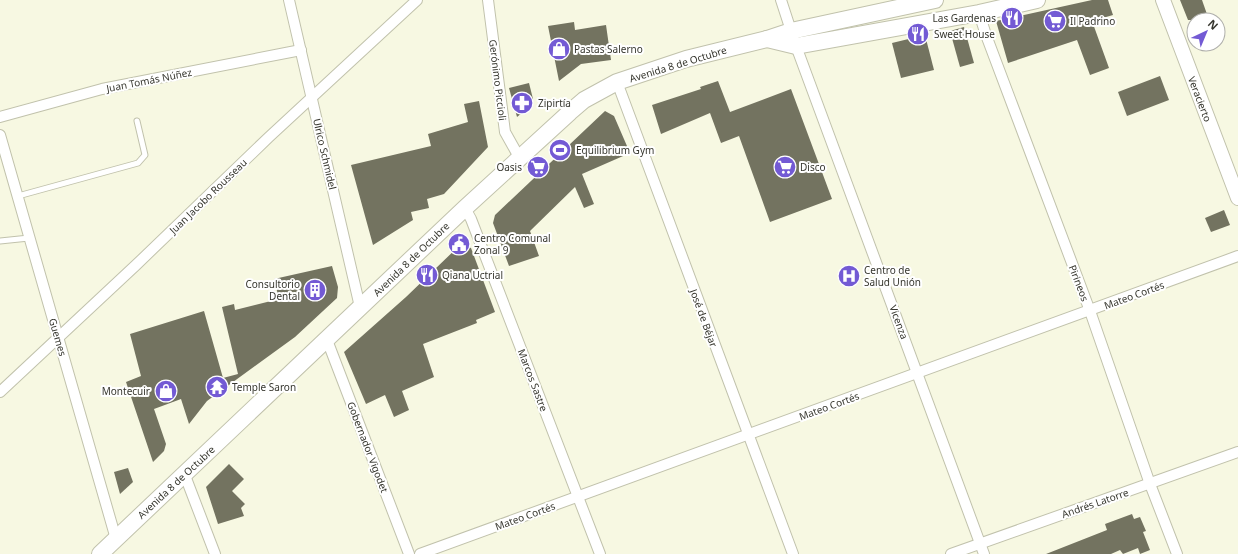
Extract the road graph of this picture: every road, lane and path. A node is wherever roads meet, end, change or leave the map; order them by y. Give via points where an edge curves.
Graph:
1 (289, 0) edge
2 (417, 0) edge
3 (488, 0) edge
4 (781, 0) edge
5 (932, 0) edge
6 (1037, 0) edge
7 (1163, 0) edge
8 (979, 12) junction
9 (794, 38) junction
10 (301, 50) junction
11 (617, 82) junction
12 (312, 97) junction
13 (0, 117) edge
14 (137, 121) dead end
15 (0, 135) edge
16 (519, 157) junction
17 (18, 196) junction
18 (1238, 198) edge
19 (464, 208) junction
20 (29, 238) junction
21 (0, 241) edge
22 (1238, 256) edge
23 (360, 307) junction
24 (1090, 311) junction
25 (58, 337) junction
26 (327, 340) junction
27 (918, 374) junction
28 (0, 392) edge
29 (747, 436) junction
30 (1238, 452) edge
31 (184, 473) junction
32 (1150, 484) junction
33 (578, 497) junction
34 (116, 538) junction
35 (980, 543) junction
36 (100, 554) edge
37 (215, 554) edge
38 (409, 554) edge
39 (420, 554) edge
40 (600, 554) edge
41 (793, 554) edge
42 (951, 554) edge
43 (984, 554) edge
44 (1177, 554) edge

1 - 10 street, Ulrico Schmidel
2 - 12 street, Juan Jacobo Rousseau
3 - 16 street, Gerónimo Piccioli via 505,132
4 - 9 street, Vicenza
5 - 9 main road, Avenida 8 de Octubre
6 - 8 main road, Avenida 8 de Octubre
7 - 18 street, Veracierto
8 - 9 main road, Avenida 8 de Octubre
8 - 24 street, Pirineos
9 - 11 main road, Avenida 8 de Octubre via 767,39 686,59
9 - 27 street, Vicenza
10 - 12 street, Ulrico Schmidel
10 - 13 street, Juan Tomás Núñez via 102,89
11 - 16 main road, Avenida 8 de Octubre via 584,100
11 - 29 street, José de Béjar
12 - 23 street, Ulrico Schmidel
12 - 25 street, Juan Jacobo Rousseau
14 - 17 lane via 145,155 138,163
15 - 17 street, Guemes
16 - 19 main road, Avenida 8 de Octubre
17 - 20 street, Guemes
19 - 23 main road, Avenida 8 de Octubre
19 - 33 street, Marcos Sastre via 471,219
20 - 21 lane
20 - 25 street, Guemes
22 - 24 street, Mateo Cortés
23 - 26 main road, Avenida 8 de Octubre
24 - 27 street, Mateo Cortés
24 - 32 street, Pirineos
25 - 28 street, Juan Jacobo Rousseau
25 - 34 street, Guemes
26 - 31 main road, Avenida 8 de Octubre
26 - 38 street, Gobernador Vigodet
27 - 29 street, Mateo Cortés
27 - 35 street, Vicenza
29 - 33 street, Mateo Cortés
29 - 41 street, José de Béjar
30 - 32 street, Andrés Latorre
31 - 34 main road, Avenida 8 de Octubre
31 - 37 street
32 - 35 street, Andrés Latorre
32 - 44 street, Pirineos
33 - 39 street, Mateo Cortés
33 - 40 street, Marcos Sastre
34 - 36 main road, Avenida 8 de Octubre
35 - 42 street, Andrés Latorre
35 - 43 street, Vicenza

